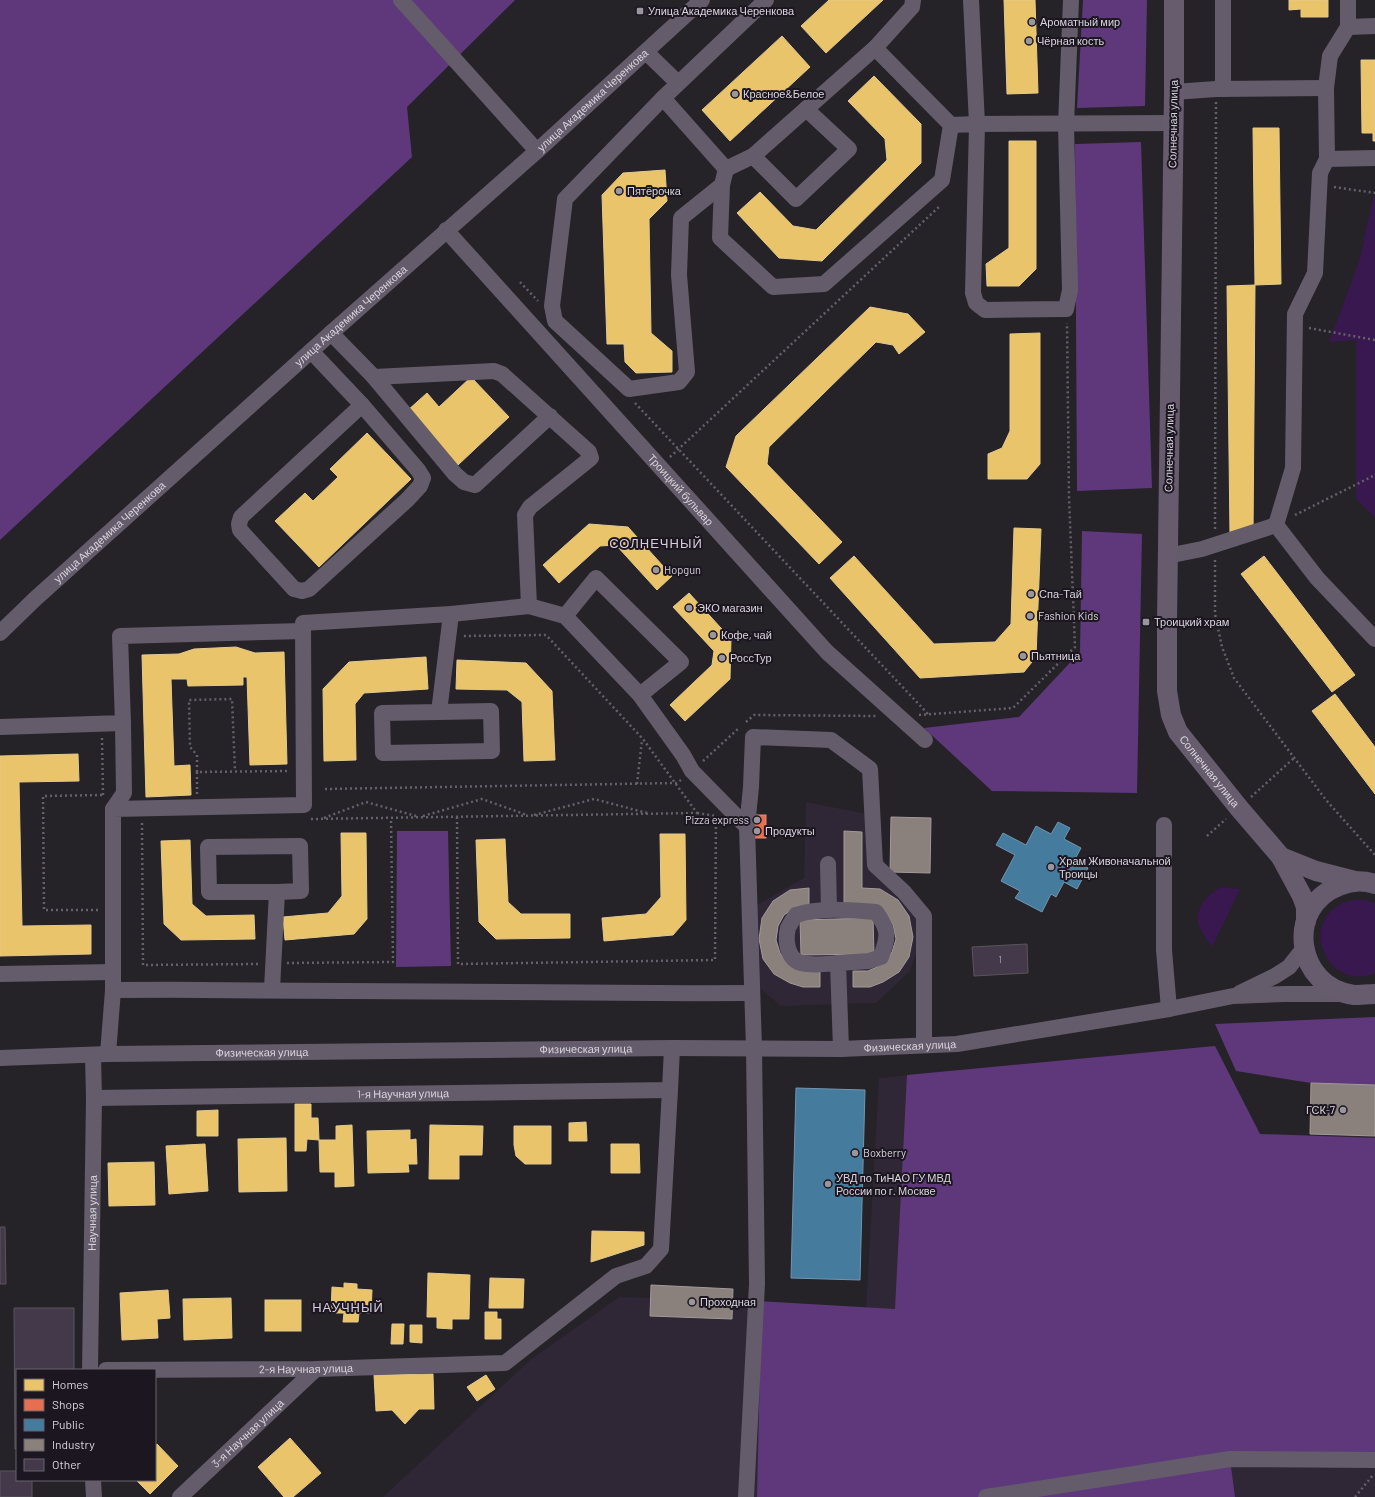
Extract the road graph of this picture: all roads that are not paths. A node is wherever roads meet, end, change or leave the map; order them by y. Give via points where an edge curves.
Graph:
1 (401, 0) edge
2 (702, 0) edge
3 (766, 0) edge
4 (913, 0) edge
5 (971, 0) edge
6 (1071, 0) edge
7 (1174, 0) edge
8 (1223, 0) edge
9 (1348, 0) edge
10 (1375, 26) edge
11 (1348, 27) junction
12 (876, 48) junction
13 (646, 52) junction
14 (678, 83) junction
15 (1326, 88) junction
16 (1220, 89) junction
17 (1174, 92) junction
18 (663, 98) junction
19 (806, 109) junction
20 (1174, 123) junction
21 (977, 124) junction
22 (1066, 124) junction
23 (951, 125) junction
24 (537, 151) junction
25 (753, 156) junction
26 (1375, 158) edge
27 (1326, 159) junction
28 (726, 169) junction
29 (722, 185) junction
30 (446, 230) junction
31 (331, 332) junction
32 (311, 351) junction
33 (374, 378) junction
34 (362, 405) junction
35 (550, 416) junction
36 (1276, 525) junction
37 (1167, 556) junction
38 (529, 606) junction
39 (451, 614) junction
40 (565, 616) junction
41 (303, 631) junction
42 (0, 633) edge
43 (1375, 639) edge
44 (640, 695) junction
45 (439, 712) junction
46 (123, 723) junction
47 (0, 727) edge
48 (925, 740) dead end
49 (113, 809) junction
50 (1164, 825) dead end
51 (747, 827) junction
52 (1281, 857) junction
53 (828, 864) dead end
54 (1368, 883) edge
55 (277, 892) junction
56 (829, 910) junction
57 (1306, 921) junction
58 (1304, 948) junction
59 (838, 963) junction
60 (113, 972) junction
61 (0, 974) edge
62 (272, 989) junction
63 (113, 990) junction
64 (752, 993) junction
65 (1369, 994) edge
66 (1233, 996) junction
67 (1169, 1009) junction
68 (924, 1045) junction
69 (672, 1048) junction
70 (754, 1048) junction
71 (841, 1049) junction
72 (101, 1055) junction
73 (0, 1058) edge
74 (670, 1090) junction
75 (94, 1098) junction
76 (90, 1369) edge
77 (316, 1369) junction
78 (156, 1370) edge
79 (1375, 1460) edge
80 (93, 1481) edge
81 (94, 1497) edge
82 (180, 1497) edge
83 (746, 1497) edge
84 (986, 1497) edge

1 - 24 street
2 - 13 street, улица Академика Черенкова
3 - 14 street
4 - 12 street via 912,7
5 - 21 street
6 - 22 street
7 - 17 main road, Солнечная улица
8 - 16 street
9 - 11 street
10 - 11 street
11 - 15 street via 1330,56
12 - 19 street
12 - 23 street
13 - 14 street
13 - 24 street, улица Академика Черенкова
14 - 18 street
15 - 16 street
15 - 27 street
16 - 17 street
17 - 20 main road, Солнечная улица
18 - 28 street
18 - 29 street via 565,199 552,306 555,321 629,389 679,382 687,372 679,274 681,218
19 - 25 street
19 - 25 street via 849,149 796,199
20 - 22 street
20 - 37 main road, Солнечная улица
21 - 22 street
21 - 22 street via 973,293 976,303 985,310 1066,309 1070,290
21 - 23 street
23 - 29 street via 942,180 824,284 773,287 720,238
24 - 30 street, улица Академика Черенкова
25 - 28 street
26 - 27 street
27 - 36 street via 1320,173 1315,273 1295,314 1293,468
28 - 29 street
30 - 31 street, улица Академика Черенкова
30 - 48 street, Троицкий бульвар via 827,652
31 - 32 street, улица Академика Черенкова
31 - 33 street
32 - 34 street
32 - 42 street, улица Академика Черенкова
33 - 35 street via 494,371 502,374
33 - 35 street via 455,474 464,482 475,485
34 - 34 street via 423,478 420,486 407,500 310,589 294,589 240,530 241,517
35 - 38 street via 589,452 591,458 530,507 525,515
36 - 37 street
36 - 43 street via 1317,578
37 - 52 main road, Солнечная улица via 1167,691 1171,715 1178,732
38 - 39 street
38 - 40 street
39 - 41 street via 303,623
39 - 45 street
40 - 44 street
40 - 44 street via 596,578 681,662
41 - 46 street via 120,636
41 - 49 street via 304,805
44 - 51 street via 692,771
45 - 45 street via 491,711 492,751 383,753 382,713
46 - 47 street
46 - 49 street via 124,793
49 - 60 street, Научная улица
50 - 67 street via 1164,950
51 - 64 street
51 - 68 street via 753,737 830,740 870,769 875,865 904,892 924,916
52 - 54 main road, Солнечная улица via 1335,877
52 - 57 main road, Солнечная улица via 1302,896 1306,907
53 - 56 street
54 - 57 main road via 1344,884 1327,892 1314,904
55 - 55 street via 301,891 300,846 208,848 209,892
55 - 62 street
56 - 59 street via 796,915 788,928 786,942 790,955 799,963
56 - 59 street via 876,912 885,924 888,938 881,957 869,961
57 - 58 main road
58 - 65 main road via 1310,965 1320,979 1336,990
58 - 66 street via 1288,967 1275,976
59 - 71 street
60 - 61 street
60 - 63 street, Научная улица
62 - 63 street
62 - 64 street
63 - 72 street, Научная улица
64 - 70 street
65 - 66 street
66 - 67 street, Физическая улица
67 - 68 street, Физическая улица via 957,1044
68 - 71 street, Физическая улица
69 - 70 street, Физическая улица
69 - 72 street, Физическая улица
69 - 74 street
70 - 71 street, Физическая улица
70 - 83 street via 757,1284
72 - 73 street, Физическая улица
72 - 75 street, Научная улица
74 - 75 street, 1-я Научная улица
74 - 77 street, 2-я Научная улица via 660,1249 646,1266 616,1276 505,1363
75 - 76 street, Научная улица
77 - 78 street, 2-я Научная улица
77 - 82 street, 3-я Научная улица
79 - 84 street via 1230,1459
80 - 81 street

